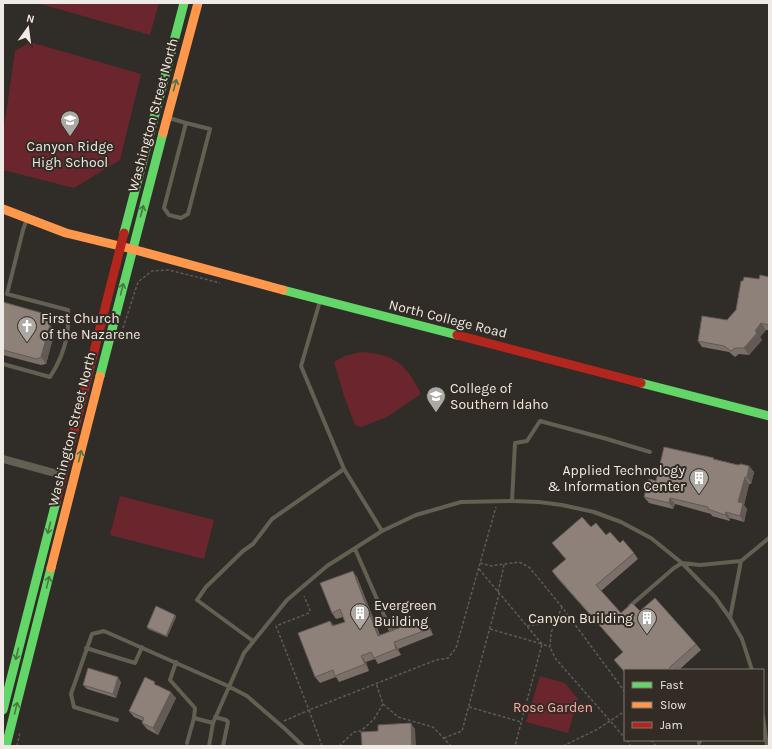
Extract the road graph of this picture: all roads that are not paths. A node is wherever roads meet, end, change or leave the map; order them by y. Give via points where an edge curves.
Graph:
1 (184, 3) edge
2 (198, 3) edge
3 (167, 117) junction
4 (186, 123) junction
5 (3, 209) edge
6 (27, 218) junction
7 (122, 246) junction
8 (132, 249) junction
9 (320, 300) junction
10 (3, 364) edge
11 (769, 416) edge
12 (650, 452) dead end
13 (3, 460) edge
14 (344, 469) junction
15 (62, 475) junction
16 (512, 501) junction
17 (382, 531) junction
18 (769, 538) edge
19 (355, 549) junction
20 (741, 561) junction
21 (682, 563) junction
22 (627, 609) edge
23 (730, 618) junction
24 (399, 629) edge
25 (253, 641) junction
26 (142, 647) junction
27 (86, 648) junction
28 (176, 662) junction
29 (752, 669) edge
30 (228, 686) junction
31 (3, 710) edge
32 (215, 717) junction
33 (194, 718) junction
34 (117, 720) dead end
35 (213, 723) junction
36 (764, 723) edge
37 (187, 743) dead end
38 (6, 746) edge
39 (210, 746) edge
40 (223, 746) edge
41 (303, 746) edge
42 (768, 746) edge

1 - 7 main road, Washington Street North
3 -> 2 main road, Washington Street North
3 - 4 lane
8 -> 3 main road, Washington Street North
4 - 4 lane via 164,208 169,215 181,218 188,214 210,129
5 - 6 main road, North College Road
6 - 7 main road, North College Road via 66,233
6 - 10 lane via 7,294 68,310 68,334 61,357 50,378
7 - 8 main road, North College Road
7 - 15 main road, Washington Street North
8 - 9 main road, North College Road
38 -> 8 main road, Washington Street North
9 - 11 main road, North College Road
9 - 14 lane via 301,366
12 - 16 lane via 540,421 527,441 515,443
13 - 15 street
14 - 17 lane
14 - 25 lane via 272,519 253,544 206,588 197,600
15 -> 31 main road, Washington Street North
16 - 17 lane via 451,504 416,515
16 - 21 lane via 562,505 594,512 621,522 651,538
17 - 19 lane
18 - 20 lane
19 - 24 lane via 391,631
19 - 25 lane via 328,566 287,600
20 - 21 lane via 700,565
20 - 23 lane
21 - 22 lane
21 - 23 lane via 715,597
23 - 29 lane via 742,639
25 - 30 lane via 244,653
26 - 27 lane via 135,663
26 - 27 lane via 104,631 92,634
26 - 28 lane
27 - 34 lane via 71,694 74,707
28 - 30 lane
28 - 33 lane via 170,680 195,708
30 - 32 lane
30 - 41 lane via 247,696
32 - 35 lane
32 - 40 lane via 228,722
33 - 35 lane
33 - 37 lane
35 - 39 lane
36 - 42 lane

